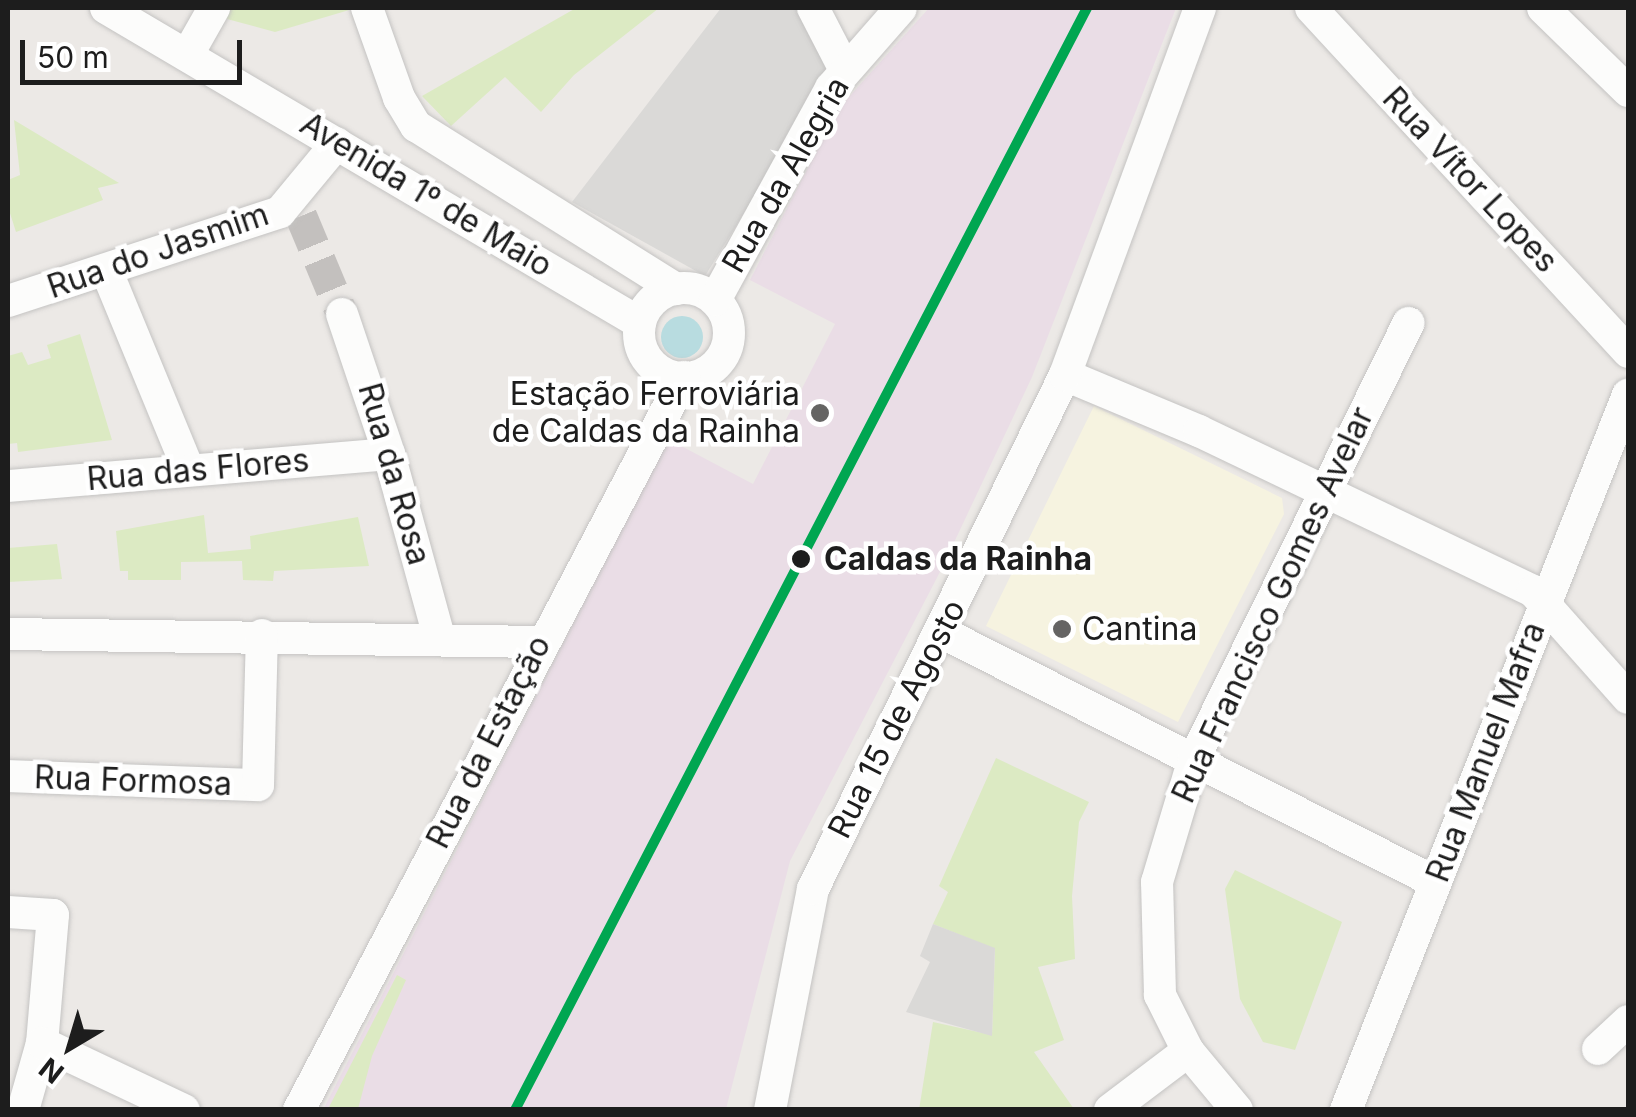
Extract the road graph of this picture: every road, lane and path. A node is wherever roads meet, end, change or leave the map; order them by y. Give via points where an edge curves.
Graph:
1 (106, 8) edge
2 (214, 8) edge
3 (367, 8) edge
4 (813, 8) edge
5 (901, 8) edge
6 (1200, 8) edge
7 (1310, 8) edge
8 (1543, 8) edge
9 (188, 54) junction
10 (845, 70) junction
11 (1628, 90) edge
12 (337, 143) junction
13 (106, 272) junction
14 (676, 289) junction
15 (8, 300) edge
16 (714, 300) junction
17 (342, 314) tunnel mouth
18 (640, 323) junction
19 (1408, 323) dead end
20 (1628, 352) edge
21 (1065, 375) junction
22 (684, 377) junction
23 (1628, 396) edge
24 (390, 454) junction
25 (188, 470) junction
26 (8, 486) edge
27 (1322, 491) junction
28 (1544, 603) junction
29 (943, 633) junction
30 (8, 634) edge
31 (262, 635) junction
32 (439, 637) junction
33 (541, 642) junction
34 (1628, 698) edge
35 (1194, 759) junction
36 (8, 776) edge
37 (1435, 882) junction
38 (8, 912) edge
39 (1628, 1021) edge
40 (42, 1044) junction
41 (1598, 1049) dead end
42 (1188, 1051) junction
43 (23, 1110) edge
44 (184, 1110) edge
45 (300, 1110) edge
46 (770, 1110) edge
47 (1110, 1110) edge
48 (1237, 1110) edge
49 (1346, 1110) edge

1 - 9 street, Avenida 1º de Maio
2 - 9 street
3 - 14 street, Avenida 1º de Maio via 416,126
4 - 10 street
5 - 10 street, Rua da Alegria
6 - 21 street, Rua 15 de Agosto
7 - 20 street, Rua Vítor Lopes
8 - 11 street
9 - 12 street, Avenida 1º de Maio
10 - 16 street, Rua da Alegria
12 - 13 street, Rua do Jasmim via 298,208
12 - 18 street, Avenida 1º de Maio
13 - 15 street, Rua do Jasmim
13 - 25 street
14 - 16 street
14 - 18 street via 653,300
16 - 22 street via 728,323 726,349 710,369
17 - 24 street, Rua da Rosa
18 - 22 street via 649,360
19 - 27 street, Rua Francisco Gomes Avelar
21 - 27 street
21 - 29 street, Rua 15 de Agosto
22 - 33 street, Rua da Estação
23 - 28 street, Rua Manuel Mafra
24 - 25 street, Rua das Flores
24 - 32 street, Rua da Rosa
25 - 26 street, Rua das Flores
27 - 28 street via 1498,572
27 - 35 street, Rua Francisco Gomes Avelar
28 - 34 street
28 - 37 street, Rua Manuel Mafra
29 - 35 street
29 - 46 street, Rua 15 de Agosto via 854,792 812,890
30 - 31 street
31 - 32 street
31 - 36 street, Rua Formosa via 258,785
32 - 33 street
33 - 45 street, Rua da Estação
35 - 37 street
35 - 42 street, Rua Francisco Gomes Avelar via 1157,882 1160,995
37 - 49 street, Rua Manuel Mafra
38 - 40 street via 53,915
39 - 41 street
40 - 43 street
40 - 44 street
42 - 47 street
42 - 48 street, Rua Francisco Gomes Avelar

